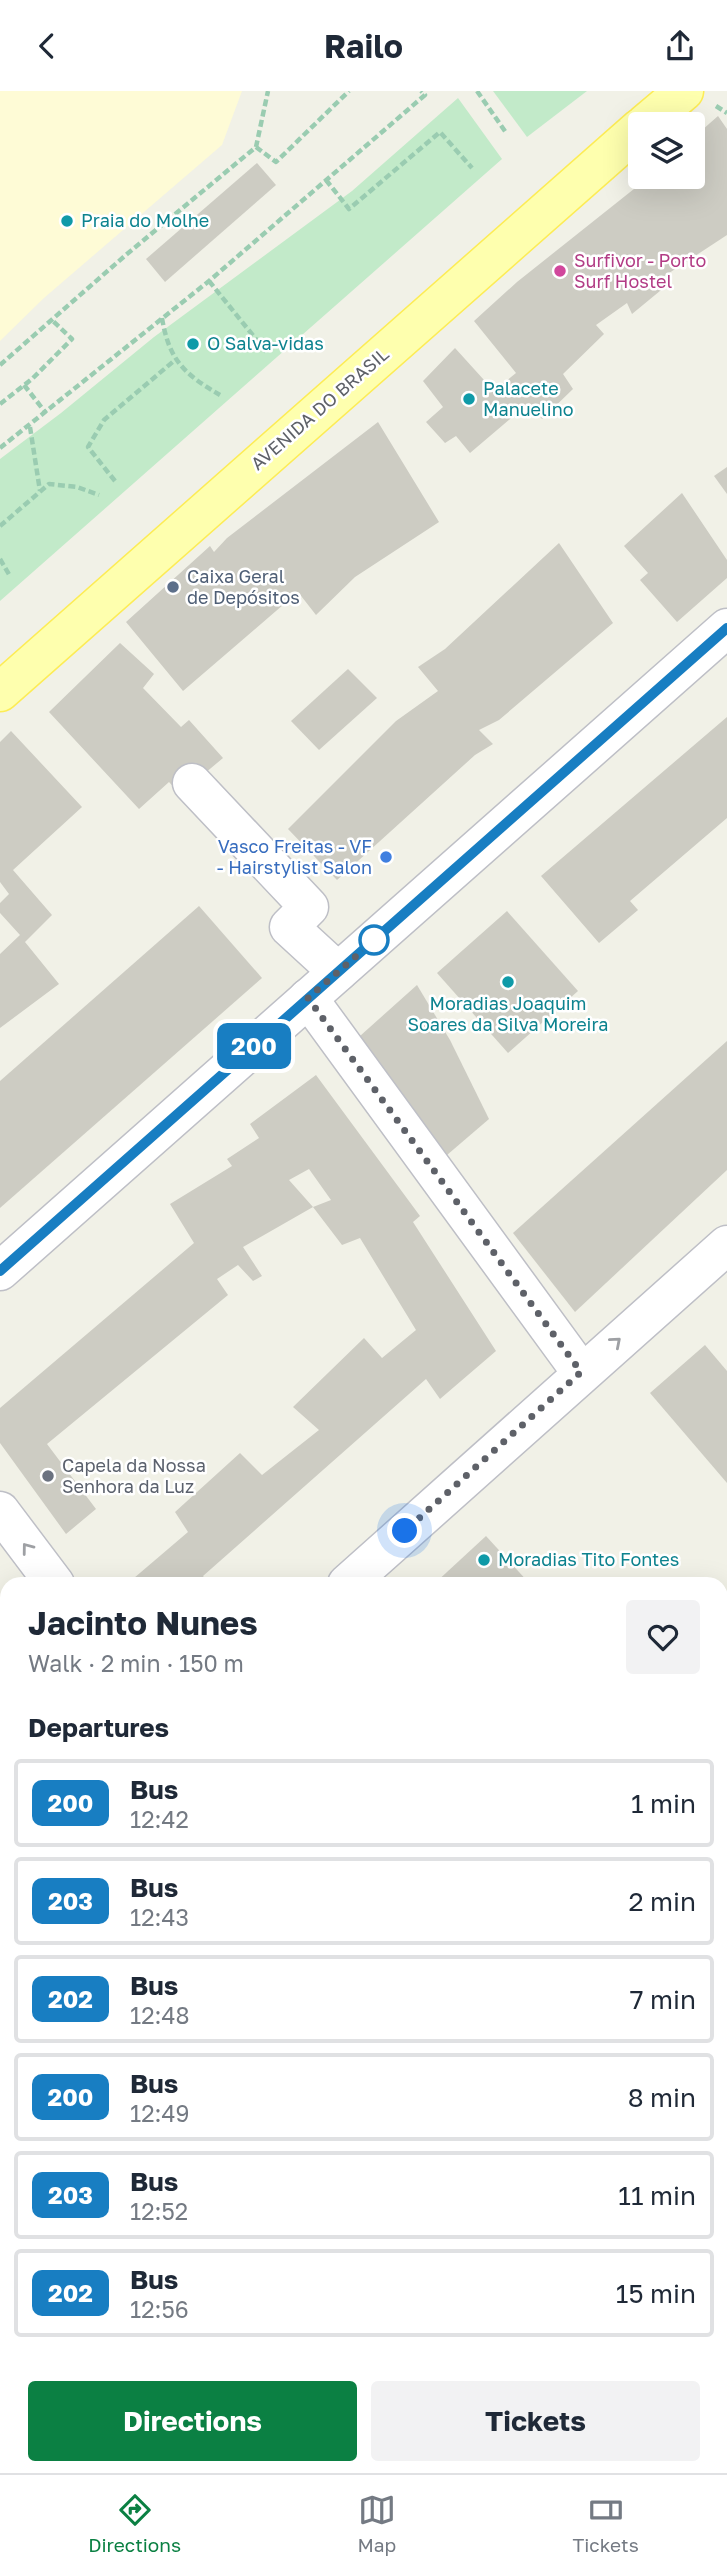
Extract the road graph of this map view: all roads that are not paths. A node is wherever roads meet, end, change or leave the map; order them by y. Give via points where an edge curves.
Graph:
1 (684, 91) edge
2 (659, 112) edge
3 (628, 139) edge
4 (727, 628) edge
5 (0, 692) edge
6 (192, 783) dead end
7 (338, 972) junction
8 (308, 998) junction
9 (727, 1245) edge
10 (0, 1271) edge
11 (581, 1372) junction
12 (0, 1511) edge
13 (50, 1577) edge
14 (355, 1577) edge

1 - 2 main road
3 - 5 main road, AVENIDA DO BRASIL
4 - 7 street
6 - 7 street via 309,907 289,927
7 - 8 street
8 - 10 street
8 - 11 street
11 -> 9 street
11 - 14 street
13 -> 12 street

